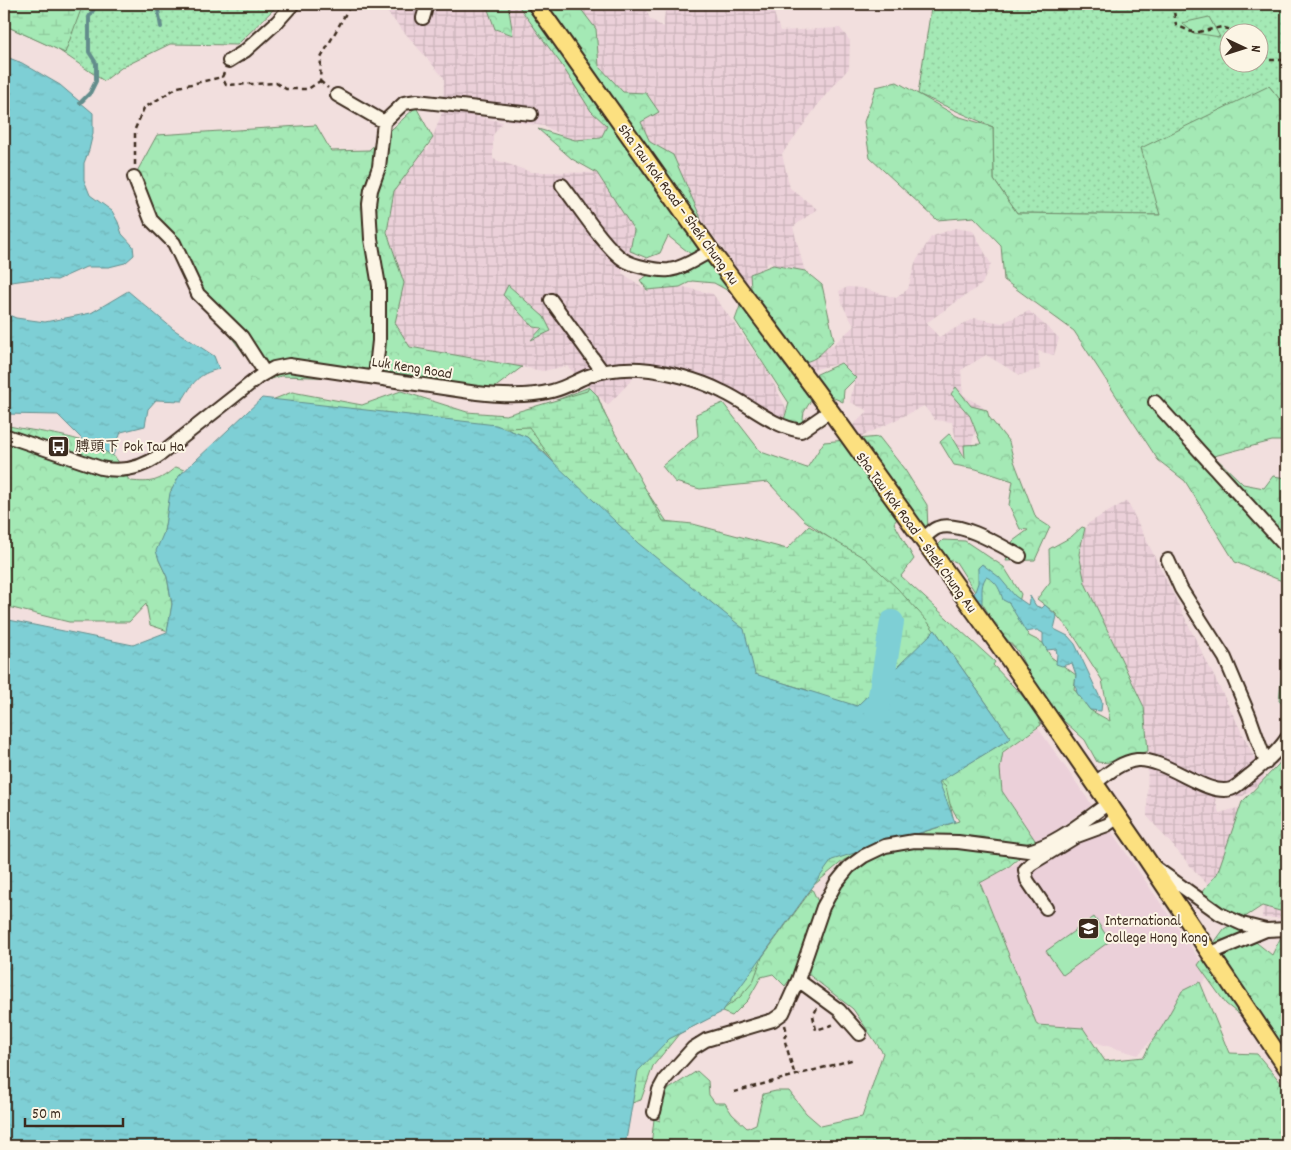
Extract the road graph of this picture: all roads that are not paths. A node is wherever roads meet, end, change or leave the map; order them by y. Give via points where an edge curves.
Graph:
1 (293, 4) edge
2 (427, 4) edge
3 (536, 4) edge
4 (423, 18) dead end
5 (229, 61) road end
6 (337, 95) dead end
7 (531, 114) dead end
8 (384, 122) junction
9 (134, 177) road end
10 (562, 185) dead end
11 (712, 251) junction
12 (551, 300) dead end
13 (602, 372) junction
14 (265, 373) junction
15 (375, 377) junction
16 (1154, 402) dead end
17 (830, 411) junction
18 (4, 435) edge
19 (922, 540) junction
20 (1287, 548) edge
21 (1020, 556) dead end
22 (1168, 560) dead end
23 (1287, 738) edge
24 (1266, 763) junction
25 (1094, 784) junction
26 (1109, 803) junction
27 (1118, 817) junction
28 (1150, 863) junction
29 (1046, 908) dead end
30 (1287, 929) edge
31 (1266, 930) junction
32 (1211, 953) junction
33 (798, 980) junction
34 (860, 1034) dead end
35 (1287, 1068) edge
36 (654, 1112) dead end

1 - 5 street via 245,51
2 - 4 street
3 - 11 main road, Sha Tau Kok Road – Shek Chung Au
6 - 8 street
7 - 8 street via 417,101 404,103
8 - 15 street via 379,167 370,190 369,204 370,234 379,286
9 - 14 street via 151,220 174,243 198,294 242,337
10 - 11 street via 609,246 624,260 647,268 670,270
11 - 17 main road, Sha Tau Kok Road – Shek Chung Au
12 - 13 street
13 - 15 street, Luk Keng Road via 552,391 515,395 477,393
13 - 17 street, Luk Keng Road via 640,369 674,375 722,391 785,428 801,431
14 - 15 street, Luk Keng Road via 296,365
14 - 18 street, Luk Keng Road via 160,455 133,469 101,468
16 - 20 street
17 - 19 main road, Sha Tau Kok Road – Shek Chung Au
19 - 21 street via 938,527 956,528 983,535
19 - 25 main road, Sha Tau Kok Road – Shek Chung Au
22 - 24 street via 1181,589 1225,658
23 - 24 street
24 - 25 street via 1232,789 1208,786 1151,761 1136,760 1120,765
25 - 26 main road, Sha Tau Kok Road – Shek Chung Au
26 - 27 main road, Sha Tau Kok Road – Shek Chung Au
26 - 33 street via 1062,835 1028,851 958,842 914,841 885,846 864,856 836,883 823,907
27 - 28 main road, Sha Tau Kok Road – Shek Chung Au
27 - 29 street via 1107,825 1077,836 1025,870 1027,880
28 - 31 street via 1220,914
28 - 32 main road, Sha Tau Kok Road – Shek Chung Au
30 - 31 street
31 - 32 street
32 - 35 main road, Sha Tau Kok Road – Shek Chung Au
33 - 34 street via 838,1010
33 - 36 street via 783,1013 773,1020 706,1040 693,1048 662,1085

